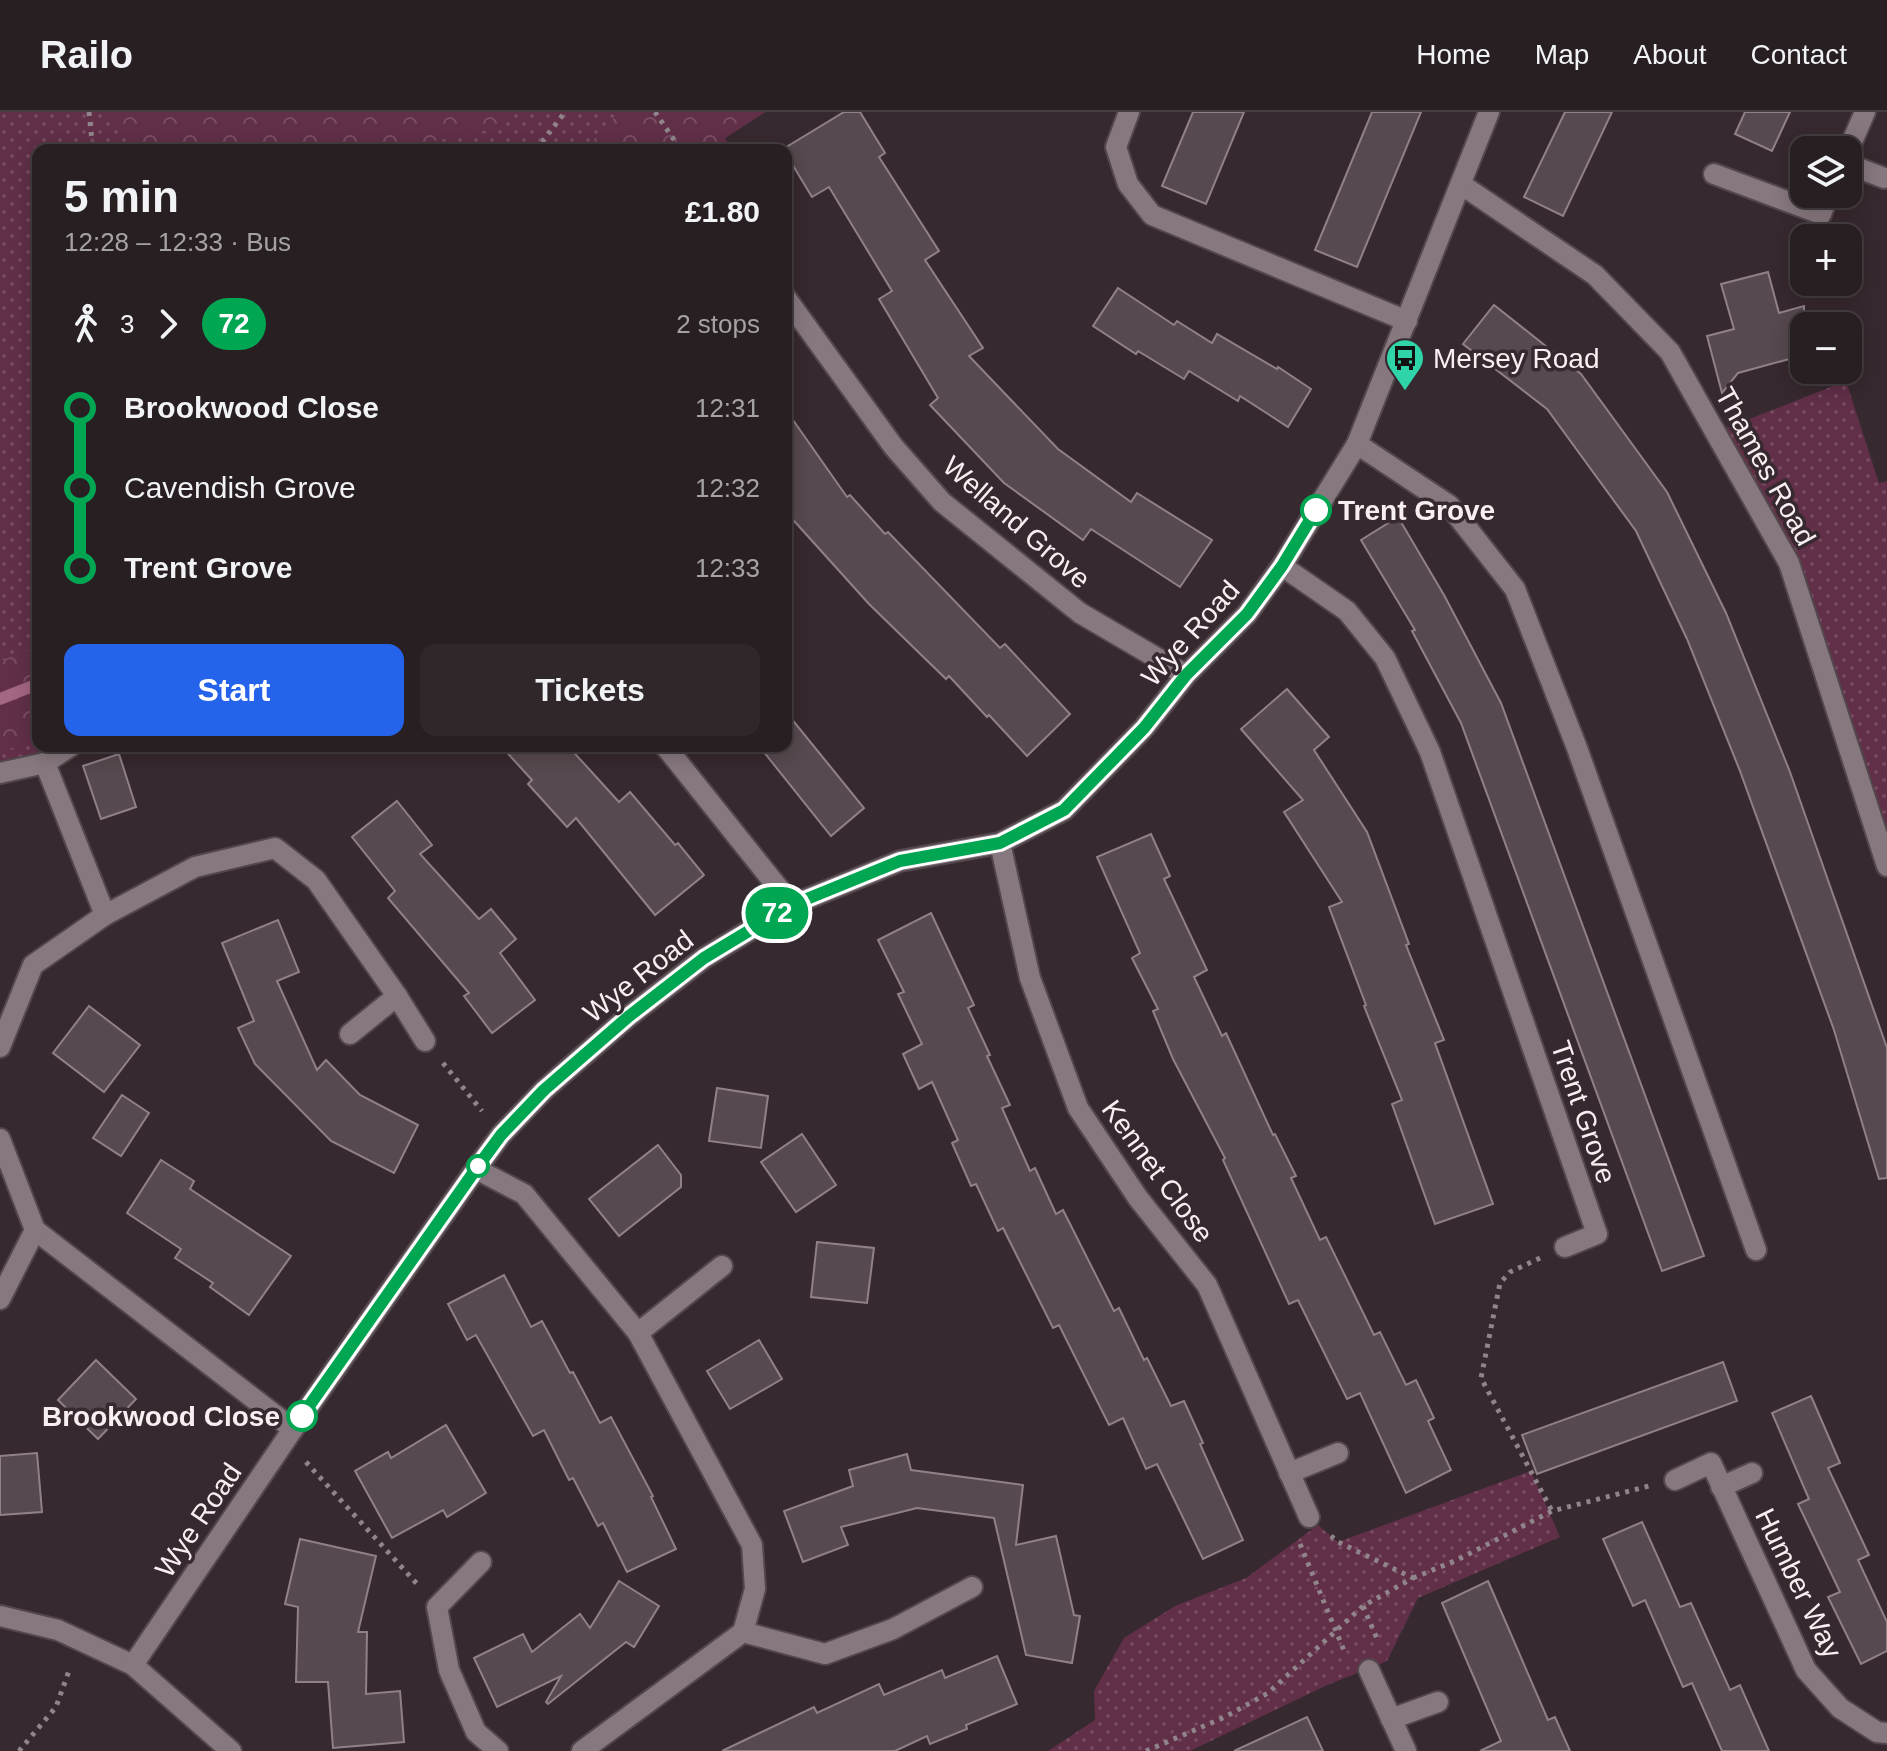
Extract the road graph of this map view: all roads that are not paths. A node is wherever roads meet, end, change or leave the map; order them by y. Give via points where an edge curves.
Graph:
1 (1129, 112) edge
2 (1489, 112) edge
3 (1865, 112) edge
4 (1855, 136) edge
5 (1862, 169) edge
6 (1714, 174) dead end
7 (1884, 178) dead end
8 (1462, 185) junction
9 (1790, 202) edge
10 (1805, 208) edge
11 (1823, 208) edge
12 (792, 306) edge
13 (1407, 321) junction
14 (1357, 444) junction
15 (1282, 566) junction
16 (1186, 675) junction
17 (62, 752) edge
18 (670, 752) edge
19 (45, 763) junction
20 (0, 773) edge
21 (1000, 843) junction
22 (1887, 866) edge
23 (792, 905) junction
24 (105, 915) junction
25 (397, 996) junction
26 (350, 1034) dead end
27 (425, 1041) road end
28 (0, 1047) edge
29 (0, 1139) edge
30 (476, 1169) junction
31 (35, 1230) junction
32 (1565, 1247) road end
33 (1756, 1250) dead end
34 (722, 1266) dead end
35 (0, 1299) edge
36 (638, 1333) junction
37 (290, 1435) junction
38 (1338, 1453) dead end
39 (1289, 1473) junction
40 (1752, 1473) dead end
41 (1675, 1480) road end
42 (1721, 1487) junction
43 (1309, 1517) road end
44 (481, 1562) dead end
45 (972, 1587) dead end
46 (0, 1616) edge
47 (743, 1632) junction
48 (133, 1665) junction
49 (1369, 1670) road end
50 (1438, 1702) dead end
51 (1391, 1719) junction
52 (1887, 1733) edge
53 (231, 1751) edge
54 (498, 1751) edge
55 (582, 1751) edge
56 (1406, 1751) edge

1 - 13 street via 1116,147 1128,184 1152,215
2 - 8 street, Wye Road
3 - 4 street
5 - 7 street
6 - 9 street
8 - 13 street, Wye Road
8 - 22 street, Thames Road via 1595,275 1670,352 1789,563
10 - 11 street via 1821,214
12 - 16 street, Welland Grove via 893,446 942,502 1080,613
13 - 14 street, Wye Road
14 - 15 street, Wye Road
14 - 33 street via 1449,505 1515,589
15 - 16 street, Wye Road via 1247,614
15 - 32 street, Trent Grove via 1347,611 1385,658 1430,752 1597,1234
16 - 21 street, Wye Road via 1144,728 1064,810
17 - 19 street
18 - 23 street
19 - 20 street
19 - 24 street
21 - 23 street, Wye Road via 900,861
21 - 39 street, Kennet Close via 1030,978 1078,1108 1138,1198 1207,1285
23 - 30 street, Wye Road via 704,958 639,1008 544,1090
24 - 25 street via 195,867 275,848 316,880
24 - 28 street via 33,965
25 - 26 street
25 - 27 street
29 - 31 street
30 - 36 street via 524,1194
30 - 37 street, Wye Road
31 - 35 street
31 - 37 street
34 - 36 street
36 - 47 street via 752,1545 755,1589
37 - 48 street, Wye Road
38 - 39 street
39 - 43 street, Kennet Close
40 - 42 street
41 - 42 street, Humber Way via 1711,1463
42 - 52 street, Humber Way via 1806,1670 1840,1708
44 - 54 street via 437,1607 449,1670 476,1732
45 - 47 street via 893,1629 825,1654
46 - 48 street via 58,1630
47 - 55 street
48 - 53 street
49 - 51 street
50 - 51 street
51 - 56 street

